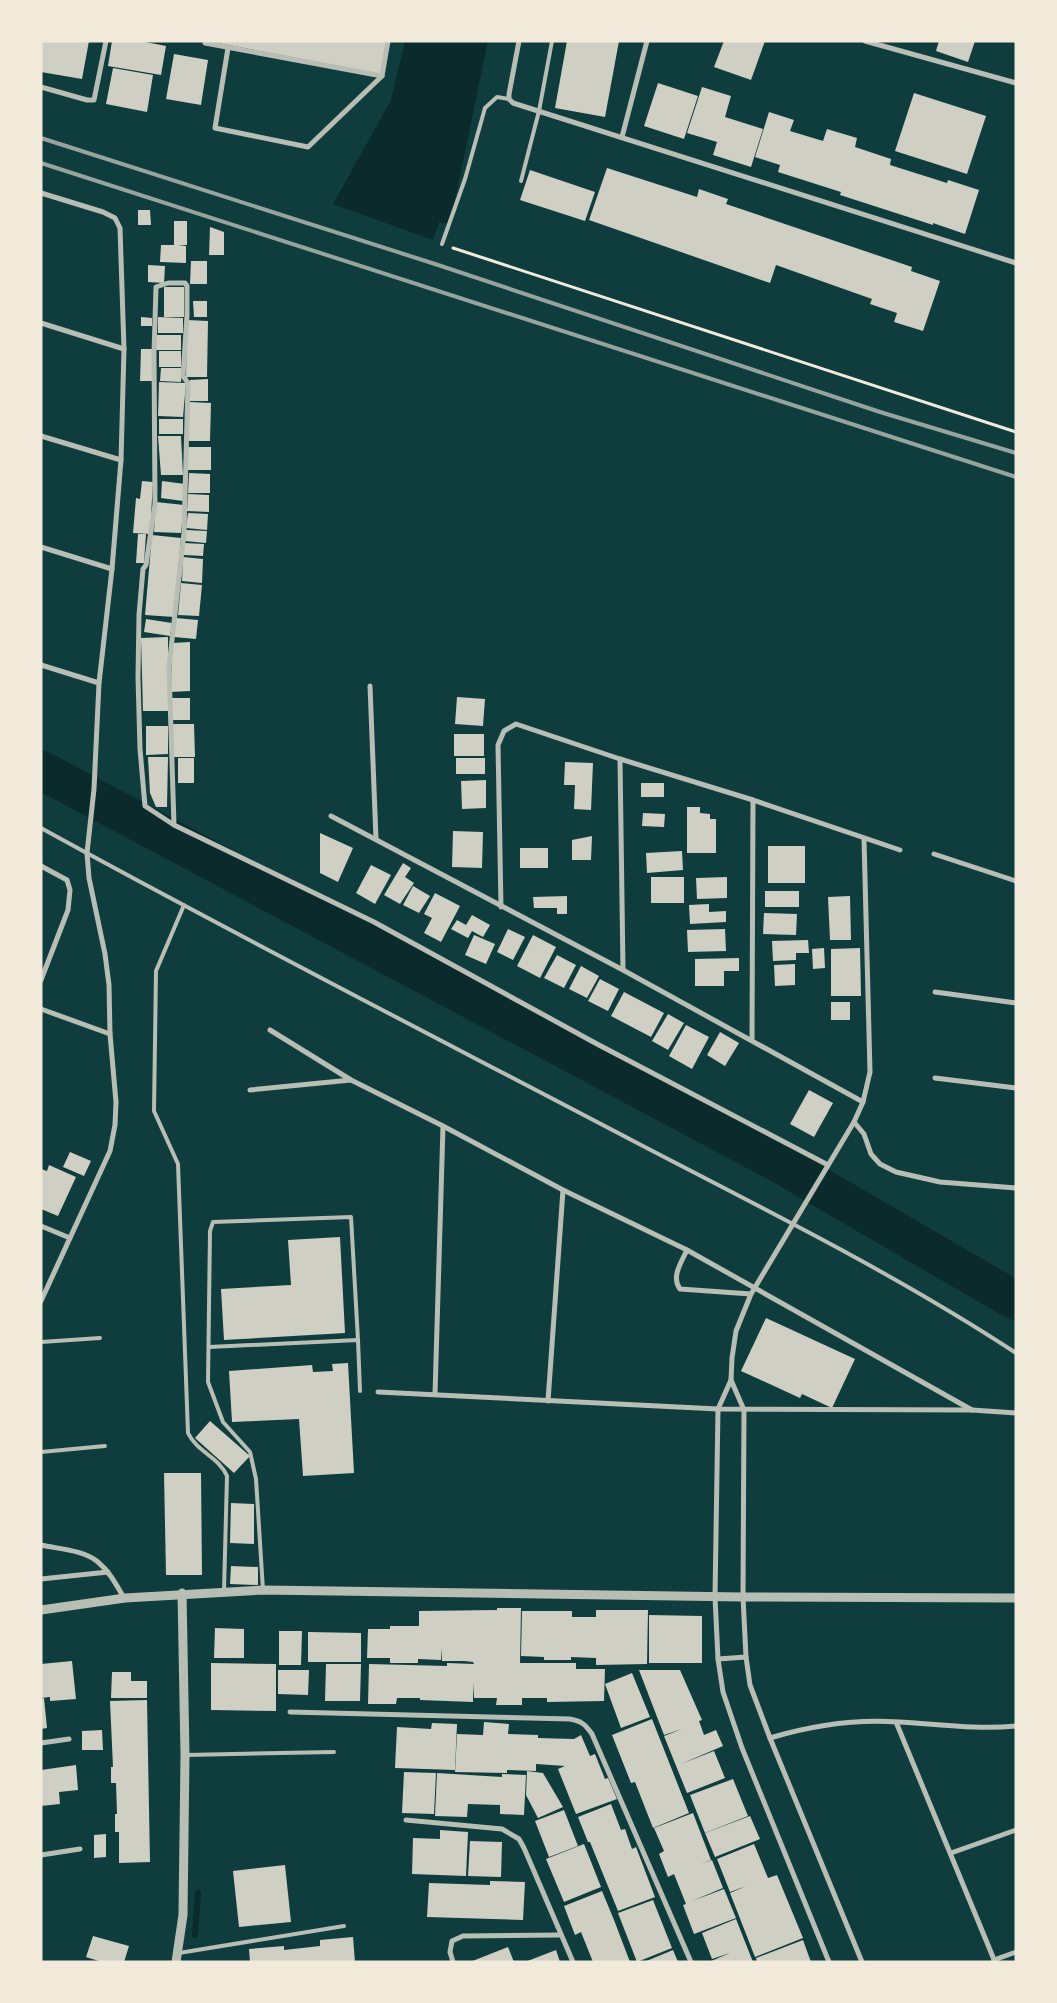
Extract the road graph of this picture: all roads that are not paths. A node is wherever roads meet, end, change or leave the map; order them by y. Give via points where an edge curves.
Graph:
1 (106, 41) edge
2 (205, 41) edge
3 (388, 41) edge
4 (519, 41) edge
5 (552, 41) edge
6 (647, 41) edge
7 (866, 41) edge
8 (228, 48) junction
9 (382, 76) junction
10 (1016, 83) edge
11 (41, 86) edge
12 (509, 99) junction
13 (539, 111) junction
14 (622, 136) junction
15 (521, 181) dead end
16 (41, 193) edge
17 (442, 244) road end
18 (1016, 263) edge
19 (41, 323) edge
20 (124, 349) junction
21 (41, 436) edge
22 (121, 460) junction
23 (41, 547) edge
24 (112, 569) junction
25 (41, 665) edge
26 (99, 683) junction
27 (370, 686) dead end
28 (620, 759) junction
29 (753, 800) junction
30 (331, 816) dead end
31 (174, 824) junction
32 (41, 828) edge
33 (376, 839) junction
34 (864, 839) junction
35 (900, 850) dead end
36 (934, 854) dead end
37 (41, 866) edge
38 (1016, 881) edge
39 (184, 905) junction
40 (501, 907) junction
41 (624, 970) junction
42 (41, 980) edge
43 (935, 992) dead end
44 (1016, 1003) edge
45 (41, 1009) edge
46 (270, 1030) dead end
47 (110, 1034) junction
48 (752, 1040) junction
49 (935, 1078) dead end
50 (351, 1080) junction
51 (1016, 1088) edge
52 (250, 1090) dead end
53 (863, 1102) junction
54 (854, 1122) junction
55 (443, 1126) junction
56 (827, 1167) junction
57 (1016, 1188) edge
58 (563, 1190) junction
59 (793, 1224) junction
60 (41, 1226) edge
61 (70, 1238) junction
62 (687, 1250) junction
63 (755, 1288) junction
64 (751, 1294) junction
65 (41, 1301) edge
66 (100, 1338) dead end
67 (358, 1340) junction
68 (41, 1342) edge
69 (209, 1347) junction
70 (1016, 1353) edge
71 (731, 1380) junction
72 (360, 1391) dead end
73 (378, 1392) dead end
74 (435, 1394) junction
75 (548, 1401) junction
76 (718, 1409) junction
77 (744, 1410) junction
78 (972, 1410) junction
79 (1016, 1413) edge
80 (105, 1446) dead end
81 (41, 1452) edge
82 (41, 1545) edge
83 (108, 1572) junction
84 (41, 1579) edge
85 (263, 1590) junction
86 (224, 1592) junction
87 (182, 1593) junction
88 (714, 1597) junction
89 (743, 1597) junction
90 (125, 1598) junction
91 (1016, 1598) edge
92 (41, 1610) edge
93 (746, 1656) junction
94 (718, 1659) junction
95 (290, 1712) dead end
96 (896, 1722) junction
97 (1016, 1726) edge
98 (770, 1738) junction
99 (69, 1739) dead end
100 (41, 1743) edge
101 (334, 1752) dead end
102 (185, 1755) junction
103 (406, 1820) dead end
104 (1016, 1830) edge
105 (80, 1849) dead end
106 (951, 1853) junction
107 (41, 1855) edge
108 (344, 1926) dead end
109 (561, 1935) junction
110 (1016, 1952) edge
111 (177, 1957) edge
112 (452, 1959) edge
113 (994, 1961) edge
114 (573, 1962) edge
115 (691, 1962) edge
116 (829, 1962) edge
117 (862, 1962) edge

1 - 11 street via 95,98 91,101
2 - 8 street via 205,44
3 - 9 street
4 - 12 street
5 - 13 lane
6 - 14 street
7 - 10 street
8 - 9 street
8 - 9 street via 215,128 308,147
12 - 13 street
12 - 17 lane via 497,97 485,108
13 - 14 street
13 - 15 lane
14 - 18 street
16 - 20 street via 103,212 114,218 120,228
19 - 20 street
20 - 22 street
21 - 22 street
22 - 24 street
23 - 24 street
24 - 26 street
25 - 26 street
26 - 47 street via 87,853 89,878 106,954
27 - 33 street
28 - 29 street
28 - 40 street via 516,724 504,731 498,745
28 - 41 street
29 - 34 street
29 - 48 street
30 - 33 street
31 - 31 street via 145,806 140,749 139,615 143,569 155,504 156,286 168,282 185,283 187,286 183,376 188,383 186,491 169,667
31 - 56 street via 374,922
32 - 39 lane
33 - 40 street
34 - 35 street
34 - 53 street via 870,1072
36 - 38 street
37 - 42 street via 67,880 70,890 68,910
39 - 59 lane
39 - 86 lane via 156,971 154,1111 178,1164 188,1433 194,1443 220,1463 227,1476
40 - 41 street
41 - 48 street
43 - 44 street
45 - 47 street
46 - 50 street
47 - 61 street via 116,1102 110,1151
48 - 53 street
49 - 51 street
50 - 52 street
50 - 55 street
53 - 54 street
54 - 56 street
54 - 57 street via 864,1134 871,1154 880,1164 896,1172 940,1182
55 - 58 street
55 - 74 street
56 - 59 street
58 - 62 street
58 - 75 street
59 - 63 street
59 - 70 lane via 972,1324
60 - 61 street
61 - 65 street
62 - 63 street
62 - 64 street via 676,1275 680,1290
63 - 64 street
63 - 78 street
64 - 71 street via 736,1331
66 - 68 lane
67 - 69 lane
67 - 69 lane via 351,1217 219,1221 213,1222 210,1231
67 - 72 lane
69 - 85 lane via 208,1382 223,1422 250,1452 256,1479
71 - 76 street
71 - 77 street
73 - 74 street
74 - 75 street
75 - 76 street
76 - 77 street
76 - 88 street
77 - 78 street
77 - 89 street
78 - 79 street
80 - 81 lane
82 - 83 street via 82,1554 97,1561
83 - 84 street
83 - 90 street
85 - 86 street
85 - 88 street
86 - 87 street
87 - 90 street
87 - 102 street
88 - 89 street
88 - 94 street
89 - 91 street
89 - 93 street
90 - 92 street
93 - 94 street
93 - 98 street via 750,1685
94 - 116 street via 729,1713
95 - 115 street via 580,1721 592,1734
96 - 97 street via 981,1728
96 - 98 street via 844,1723
96 - 106 street
98 - 117 street
99 - 100 street
101 - 102 lane
102 - 111 street via 183,1915
103 - 109 street via 502,1829 511,1833 524,1848
104 - 106 street
105 - 107 street
106 - 113 street
108 - 111 lane via 200,1948
109 - 112 street via 463,1936 452,1941
109 - 114 street
110 - 113 street

